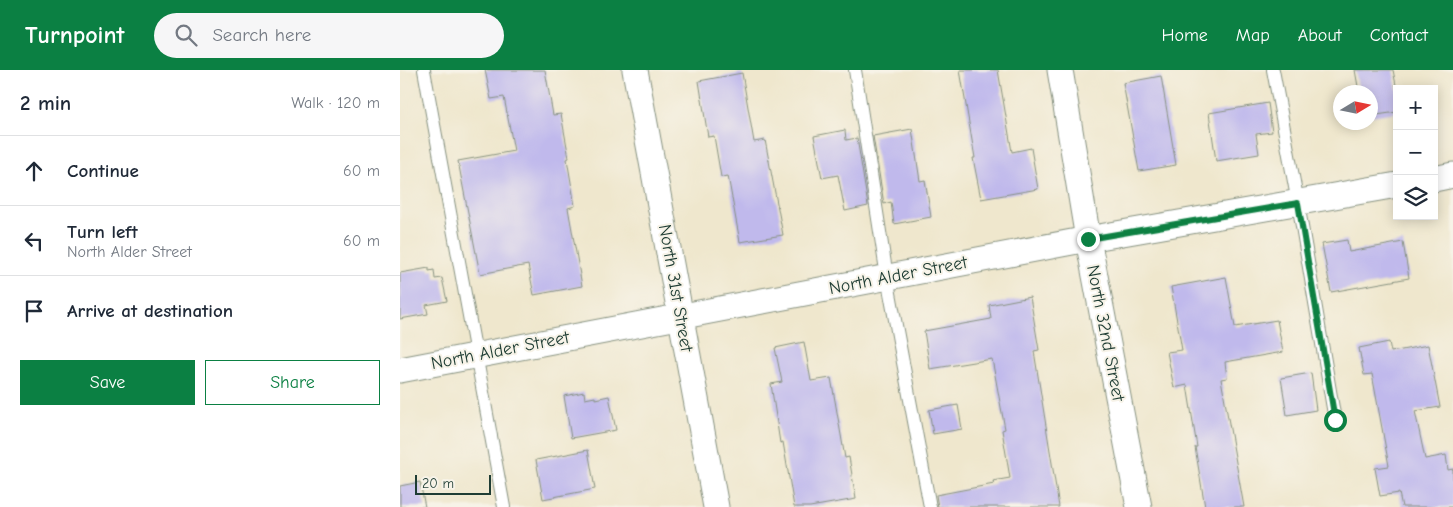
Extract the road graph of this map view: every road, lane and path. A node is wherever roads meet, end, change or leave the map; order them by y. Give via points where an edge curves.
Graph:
1 (424, 70) edge
2 (636, 70) edge
3 (855, 70) edge
4 (1060, 70) edge
5 (1273, 70) edge
6 (1453, 175) edge
7 (1438, 178) edge
8 (1393, 186) edge
9 (1298, 203) junction
10 (1088, 239) junction
11 (887, 277) junction
12 (681, 316) junction
13 (476, 355) junction
14 (400, 370) edge
15 (1335, 420) dead end
16 (504, 507) edge
17 (716, 507) edge
18 (930, 507) edge
19 (1139, 507) edge

1 - 13 lane
2 - 12 street, North 31st Street
3 - 11 lane
4 - 10 street, North 32nd Street
5 - 9 lane
6 - 7 street
8 - 9 street, North Alder Street
9 - 10 street, North Alder Street
9 - 15 lane
10 - 11 street, North Alder Street
10 - 19 street, North 32nd Street
11 - 12 street, North Alder Street
11 - 18 lane
12 - 13 street, North Alder Street
12 - 17 street, North 31st Street
13 - 14 street, North Alder Street
13 - 16 lane

